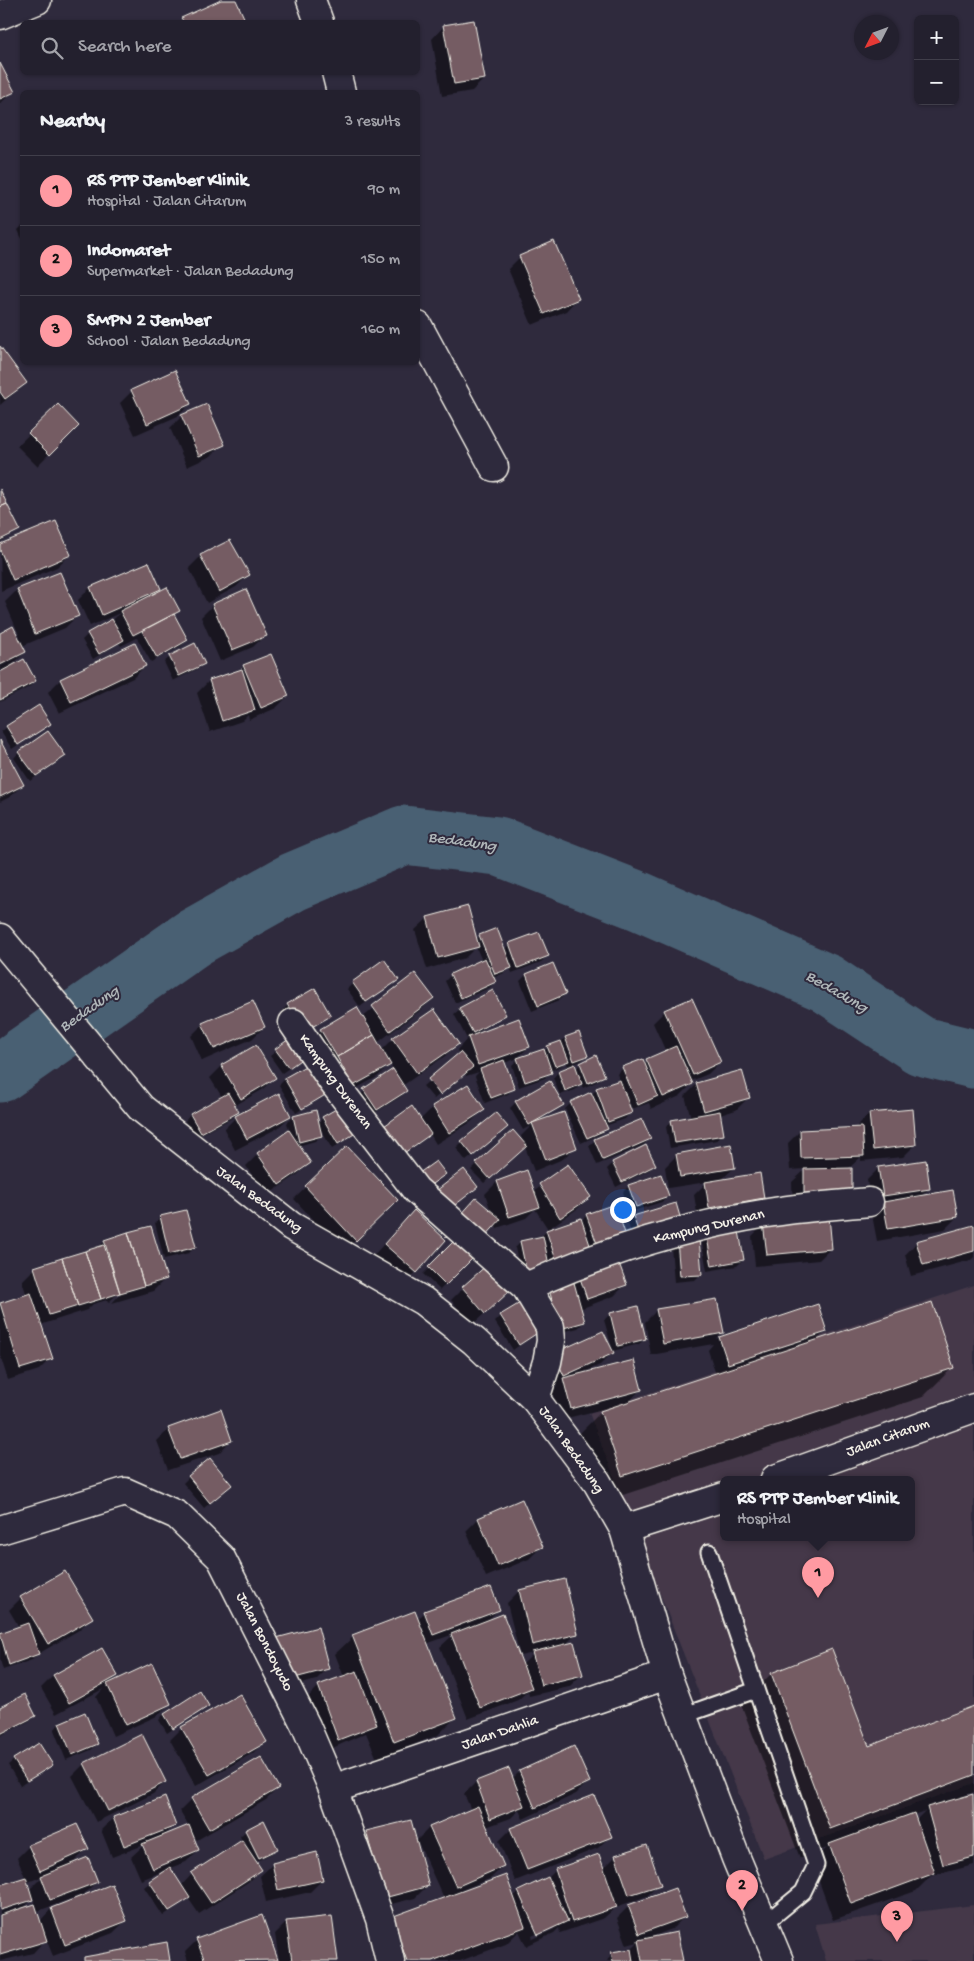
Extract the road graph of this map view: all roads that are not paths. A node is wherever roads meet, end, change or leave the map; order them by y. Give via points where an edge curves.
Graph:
1 (37, 0) edge
2 (311, 0) edge
3 (0, 15) edge
4 (318, 20) edge
5 (337, 75) edge
6 (340, 90) edge
7 (420, 330) edge
8 (494, 467) dead end
9 (0, 938) edge
10 (293, 1023) dead end
11 (869, 1202) dead end
12 (526, 1287) junction
13 (535, 1399) junction
14 (974, 1408) edge
15 (783, 1476) edge
16 (720, 1498) edge
17 (0, 1530) edge
18 (624, 1530) junction
19 (709, 1552) dead end
20 (666, 1675) junction
21 (756, 1690) junction
22 (682, 1716) junction
23 (333, 1789) junction
24 (764, 1924) junction
25 (390, 1961) edge
26 (778, 1961) edge

1 - 3 street
2 - 4 street
5 - 6 street
7 - 8 street
9 - 13 street, Jalan Bedadung via 141,1108 292,1226 422,1300 474,1341
10 - 12 street, Kampung Durenan via 333,1082 416,1190
11 - 12 street, Kampung Durenan via 775,1212 688,1229 565,1269
12 - 13 street, Kampung Durenan via 550,1327 547,1362
13 - 18 street, Jalan Bedadung via 597,1482
14 - 15 street, Jalan Citarum
16 - 18 street
17 - 23 street, Jalan Bondoyudo via 125,1492 177,1515 222,1558 306,1726
18 - 20 street, Jalan Bedadung
19 - 21 lane
20 - 22 street, Jalan Bedadung
20 - 23 street, Jalan Dahlia
21 - 22 lane
21 - 24 lane via 816,1865 803,1892
22 - 24 street, Jalan Bedadung
23 - 25 street, Jalan Bondoyudo via 380,1919
24 - 26 street, Jalan Bedadung

